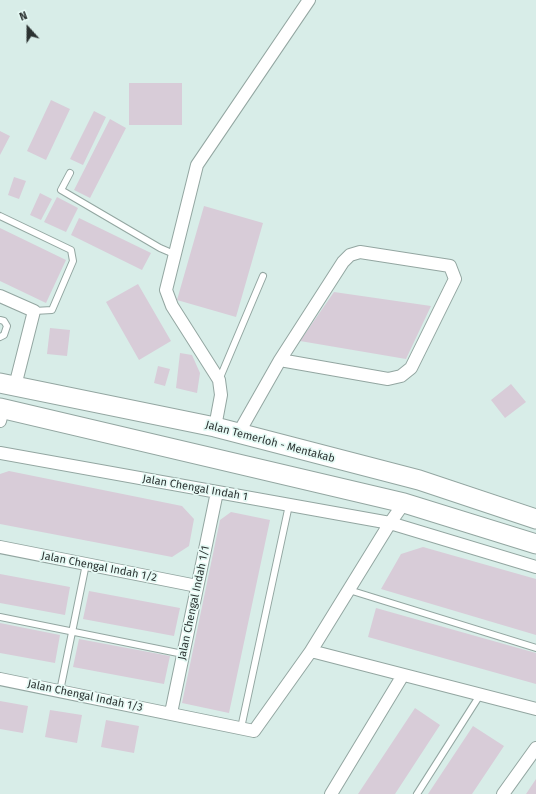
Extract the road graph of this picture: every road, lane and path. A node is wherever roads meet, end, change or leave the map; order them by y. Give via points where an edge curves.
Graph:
1 (309, 0) edge
2 (70, 173) dead end
3 (0, 216) edge
4 (174, 254) junction
5 (263, 276) dead end
6 (0, 296) edge
7 (34, 311) junction
8 (0, 320) edge
9 (0, 337) edge
10 (280, 360) junction
11 (219, 380) junction
12 (8, 384) edge
13 (1, 413) edge
14 (215, 427) junction
15 (238, 434) junction
16 (0, 453) edge
17 (217, 492) junction
18 (404, 503) junction
19 (289, 505) junction
20 (536, 519) edge
21 (390, 523) junction
22 (536, 544) edge
23 (0, 547) edge
24 (86, 564) junction
25 (536, 567) edge
26 (198, 586) junction
27 (349, 590) junction
28 (0, 617) edge
29 (72, 631) junction
30 (536, 648) edge
31 (310, 651) junction
32 (183, 654) junction
33 (403, 675) junction
34 (0, 678) edge
35 (60, 691) junction
36 (480, 695) junction
37 (536, 709) edge
38 (171, 713) junction
39 (241, 728) junction
40 (536, 748) edge
41 (331, 794) edge
42 (417, 794) edge
43 (503, 794) edge

1 - 4 street via 197,165
2 - 4 lane via 61,190
3 - 7 lane via 71,250 73,261 52,310
4 - 11 street via 166,290 172,306
5 - 11 lane
6 - 7 street
7 - 12 street
8 - 9 lane via 7,326 4,335
10 - 10 street via 388,380 401,376 411,368 455,279 450,266 360,252 350,255
10 - 15 street
11 - 14 street via 221,395
12 - 14 main road, Jalan Temerloh - Mentakab
13 - 18 main road
14 - 15 main road, Jalan Temerloh - Mentakab
15 - 20 main road, Jalan Temerloh - Mentakab via 419,480
16 - 17 street, Jalan Chengal Indah 1
17 - 19 street, Jalan Chengal Indah 1
17 - 26 street, Jalan Chengal Indah 1/1
18 - 21 street
18 - 22 main road
19 - 21 street, Jalan Chengal Indah 1
19 - 39 lane
21 - 25 street, Jalan Chengal Indah 1
21 - 27 street
23 - 24 street, Jalan Chengal Indah 1/2
24 - 26 street, Jalan Chengal Indah 1/2
24 - 29 lane
26 - 32 street, Jalan Chengal Indah 1/1
27 - 30 lane
27 - 31 street
28 - 29 lane
29 - 32 lane
29 - 35 lane
31 - 33 street
31 - 39 street via 254,731
32 - 38 street, Jalan Chengal Indah 1/1
33 - 36 street
33 - 41 street
34 - 35 street, Jalan Chengal Indah 1/3
35 - 38 street, Jalan Chengal Indah 1/3
36 - 37 street
36 - 42 lane
38 - 39 street, Jalan Chengal Indah 1/3
40 - 43 street

